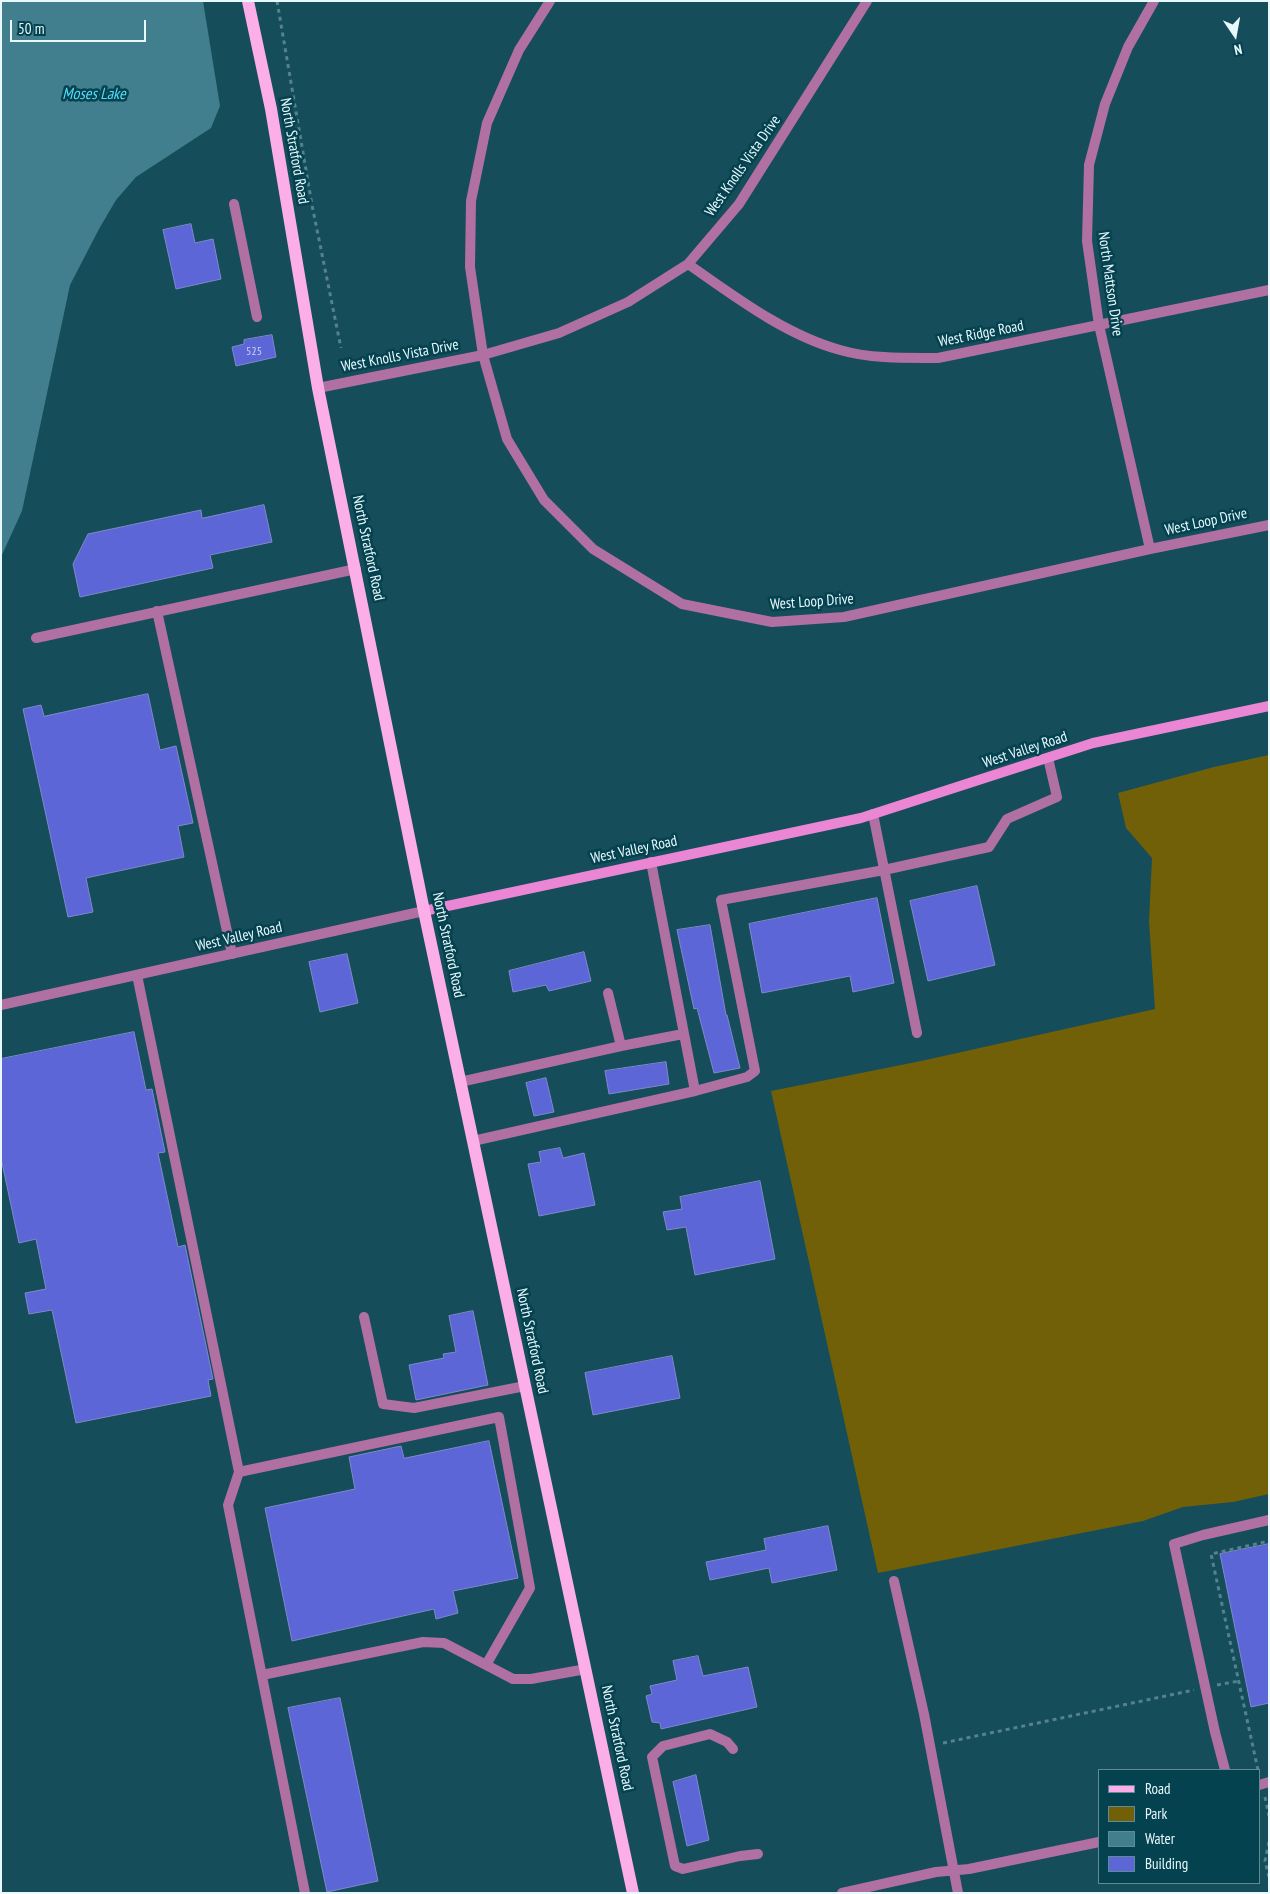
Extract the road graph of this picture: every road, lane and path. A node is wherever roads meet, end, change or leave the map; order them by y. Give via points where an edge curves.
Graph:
1 (248, 1) edge
2 (277, 1) edge
3 (550, 1) edge
4 (867, 1) edge
5 (1154, 1) edge
6 (234, 204) dead end
7 (688, 264) junction
8 (1269, 290) edge
9 (257, 317) dead end
10 (1099, 325) junction
11 (341, 348) dead end
12 (483, 355) junction
13 (318, 388) junction
14 (1269, 525) edge
15 (1150, 549) junction
16 (356, 569) junction
17 (157, 611) junction
18 (36, 638) dead end
19 (1269, 706) edge
20 (1048, 758) junction
21 (873, 814) junction
22 (651, 862) junction
23 (884, 870) junction
24 (424, 911) junction
25 (232, 954) junction
26 (137, 975) junction
27 (608, 992) dead end
28 (1, 1005) edge
29 (917, 1033) dead end
30 (683, 1034) junction
31 (621, 1046) junction
32 (460, 1082) junction
33 (695, 1091) junction
34 (473, 1141) junction
35 (364, 1317) dead end
36 (525, 1386) junction
37 (239, 1472) junction
38 (1269, 1520) edge
39 (1269, 1541) edge
40 (894, 1580) dead end
41 (486, 1665) junction
42 (586, 1670) junction
43 (262, 1675) junction
44 (1239, 1681) junction
45 (1205, 1688) junction
46 (929, 1746) junction
47 (733, 1749) dead end
48 (1225, 1769) edge
49 (1258, 1769) edge
50 (1098, 1842) edge
51 (1269, 1842) edge
52 (758, 1854) dead end
53 (953, 1870) junction
54 (1269, 1877) edge
55 (305, 1893) edge
56 (633, 1893) edge
57 (842, 1893) edge
58 (958, 1893) edge

1 - 13 main road, North Stratford Road via 271,109
2 - 11 path via 312,206
3 - 12 street, West Loop Drive via 519,50 487,123 471,201 470,267
4 - 7 street, West Knolls Vista Drive via 739,204
5 - 10 street, North Mattson Drive via 1128,47 1111,88 1089,165 1087,241
6 - 9 street
7 - 10 street, West Ridge Road via 736,298 801,336 840,350 891,358 938,358
7 - 12 street, West Knolls Vista Drive via 628,302 559,333
8 - 10 street, West Ridge Road
10 - 15 street, North Mattson Drive
12 - 13 street, West Knolls Vista Drive
12 - 15 street, West Loop Drive via 507,439 544,500 593,549 682,604 772,622 844,617
13 - 16 main road, North Stratford Road
14 - 15 street, West Loop Drive
16 - 17 street
16 - 24 main road, North Stratford Road
17 - 18 street
17 - 25 street
19 - 20 main road, West Valley Road via 1093,743
20 - 21 main road, West Valley Road
20 - 23 street via 1057,797 1008,819 989,847
21 - 22 main road, West Valley Road
21 - 23 street
22 - 24 main road, West Valley Road
22 - 30 street
23 - 29 street
23 - 33 street via 721,900 754,1071 746,1077
24 - 25 street, West Valley Road
24 - 32 main road, North Stratford Road
25 - 26 street, West Valley Road
26 - 28 street, West Valley Road
26 - 37 street
27 - 31 street
30 - 31 street
30 - 33 street
31 - 32 street
32 - 34 main road, North Stratford Road
33 - 34 street
34 - 36 main road, North Stratford Road
35 - 36 street via 383,1404 414,1408
36 - 42 main road, North Stratford Road
37 - 41 street via 499,1417 530,1588
37 - 43 street via 228,1505
38 - 45 street via 1203,1534 1174,1544
39 - 44 path via 1211,1554
40 - 46 street
41 - 42 street via 513,1679 531,1680
41 - 43 street via 444,1643 423,1642
42 - 56 main road, North Stratford Road
43 - 55 street
44 - 45 path
44 - 49 path
45 - 46 path
45 - 48 street
46 - 53 street
47 - 52 street via 727,1742 710,1734 663,1746 652,1757 675,1866 683,1869
50 - 53 street via 970,1870
51 - 54 path via 1265,1861
53 - 57 street
53 - 58 street

